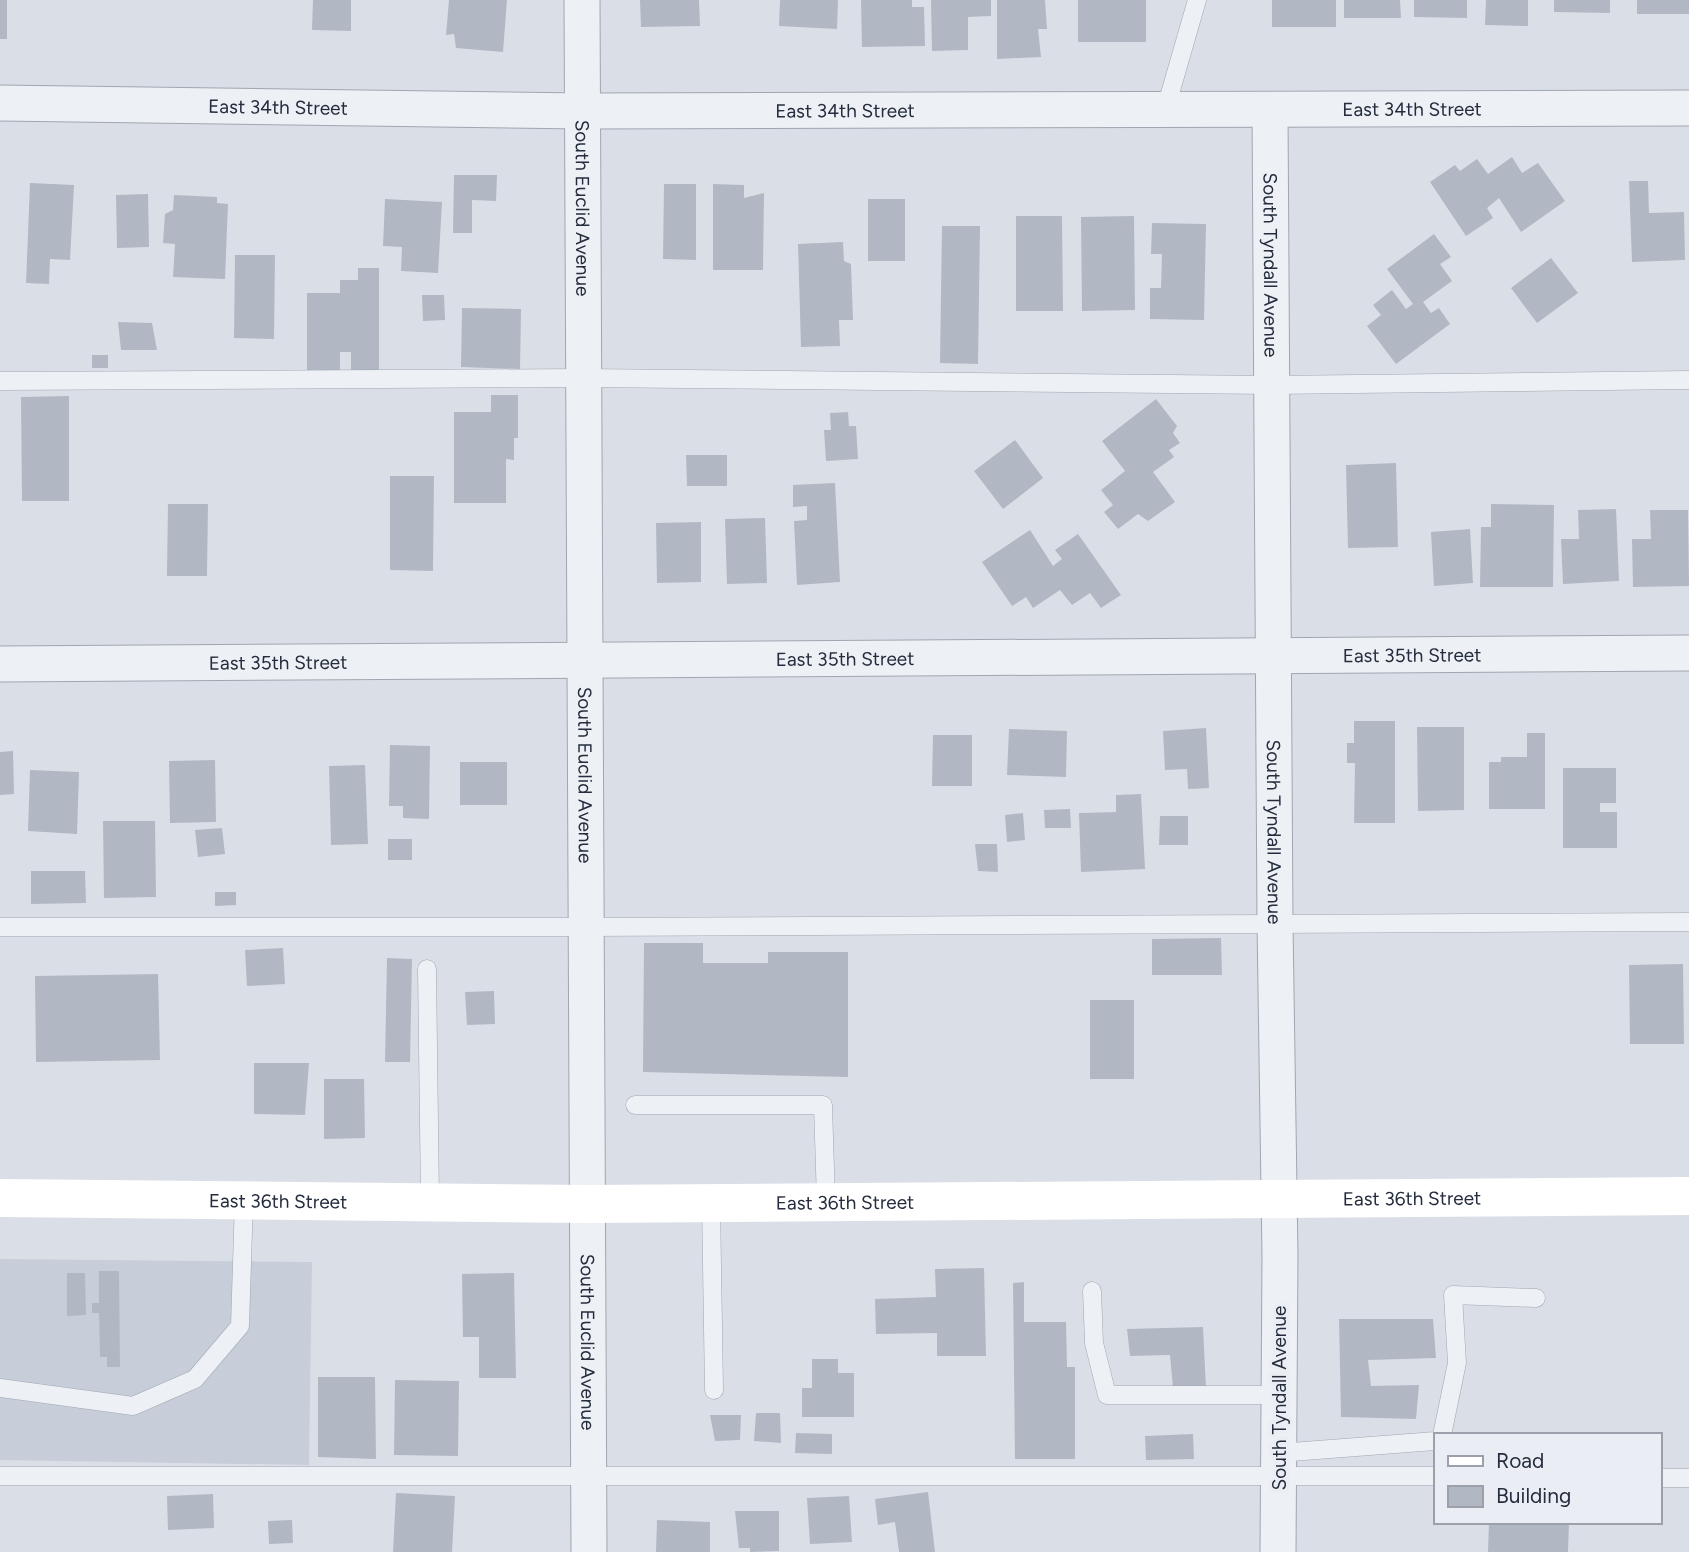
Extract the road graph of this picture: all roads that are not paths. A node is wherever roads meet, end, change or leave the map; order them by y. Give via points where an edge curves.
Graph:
1 (582, 0) edge
2 (1197, 0) edge
3 (0, 103) edge
4 (1689, 108) edge
5 (583, 111) junction
6 (1166, 111) junction
7 (1270, 111) junction
8 (582, 378) junction
9 (1689, 380) edge
10 (0, 381) edge
11 (1272, 385) junction
12 (1689, 653) edge
13 (1274, 656) junction
14 (584, 660) junction
15 (0, 664) edge
16 (1689, 922) edge
17 (1275, 923) junction
18 (0, 928) edge
19 (585, 928) junction
20 (427, 969) dead end
21 (635, 1105) dead end
22 (1689, 1196) edge
23 (0, 1198) edge
24 (244, 1200) junction
25 (1278, 1200) junction
26 (430, 1202) junction
27 (825, 1202) junction
28 (711, 1203) junction
29 (586, 1204) junction
30 (1092, 1291) dead end
31 (1536, 1298) dead end
32 (0, 1388) edge
33 (714, 1390) dead end
34 (1278, 1395) junction
35 (1441, 1433) edge
36 (1434, 1441) edge
37 (1278, 1464) junction
38 (0, 1475) edge
39 (1434, 1476) edge
40 (588, 1477) junction
41 (1661, 1478) edge
42 (1689, 1478) edge
43 (589, 1552) edge
44 (1278, 1552) edge

1 - 5 street, South Euclid Avenue
2 - 6 lane
3 - 5 street, East 34th Street
4 - 7 street, East 34th Street
5 - 6 street, East 34th Street
5 - 8 street, South Euclid Avenue
6 - 7 street, East 34th Street
7 - 11 street, South Tyndall Avenue
8 - 10 lane
8 - 11 lane
8 - 14 street, South Euclid Avenue
9 - 11 lane
11 - 13 street, South Tyndall Avenue
12 - 13 street, East 35th Street
13 - 14 street, East 35th Street
13 - 17 street, South Tyndall Avenue
14 - 15 street, East 35th Street
14 - 19 street, South Euclid Avenue
16 - 17 lane
17 - 19 lane
17 - 25 street, South Tyndall Avenue
18 - 19 lane
19 - 29 street, South Euclid Avenue
20 - 26 lane
21 - 27 lane via 823,1105
22 - 25 main road, East 36th Street
23 - 24 main road, East 36th Street
24 - 26 main road, East 36th Street
24 - 32 lane via 240,1326 195,1379 133,1406
25 - 27 main road, East 36th Street
25 - 34 street, South Tyndall Avenue
26 - 29 main road, East 36th Street
27 - 28 main road, East 36th Street
28 - 29 main road, East 36th Street
28 - 33 lane
29 - 40 street, South Euclid Avenue
30 - 34 lane via 1094,1343 1107,1395
31 - 35 lane via 1453,1295 1457,1363
34 - 37 street, South Tyndall Avenue
36 - 37 lane
37 - 39 lane
37 - 40 lane
37 - 44 street, South Tyndall Avenue
38 - 40 lane
40 - 43 street, South Euclid Avenue
41 - 42 lane

